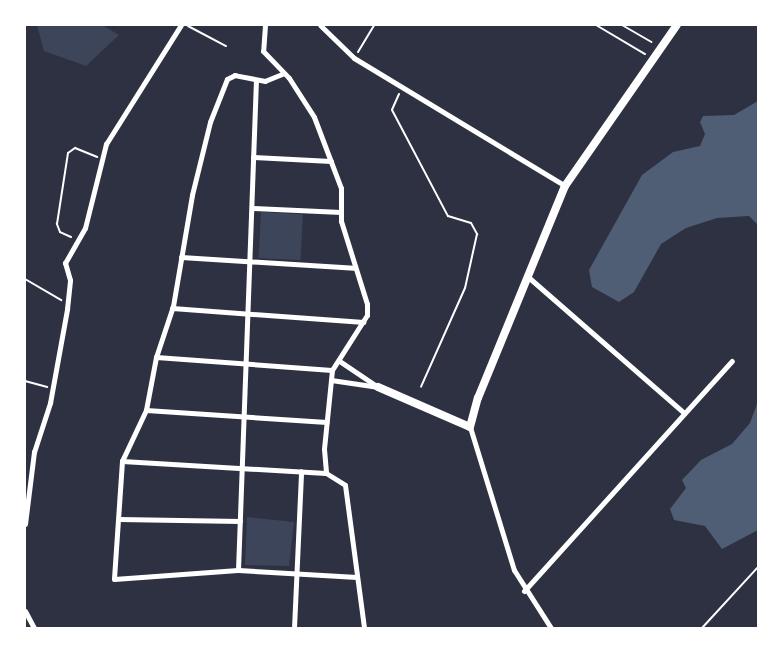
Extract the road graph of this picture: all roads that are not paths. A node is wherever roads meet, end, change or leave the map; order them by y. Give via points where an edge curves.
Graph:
1 (182, 25) edge
2 (266, 25) edge
3 (320, 25) edge
4 (678, 25) edge
5 (282, 74) junction
6 (256, 80) junction
7 (253, 157) junction
8 (331, 161) junction
9 (565, 186) junction
10 (252, 208) junction
11 (341, 212) junction
12 (181, 257) junction
13 (248, 260) junction
14 (354, 268) junction
15 (527, 276) junction
16 (172, 308) junction
17 (247, 312) junction
18 (363, 322) junction
19 (156, 357) junction
20 (732, 361) dead end
21 (341, 362) junction
22 (246, 363) junction
23 (332, 370) junction
24 (331, 380) junction
25 (378, 387) junction
26 (146, 410) junction
27 (684, 412) junction
28 (244, 416) junction
29 (327, 422) junction
30 (470, 427) junction
31 (122, 461) junction
32 (242, 467) junction
33 (301, 471) junction
34 (326, 473) junction
35 (119, 519) junction
36 (240, 521) junction
37 (25, 524) edge
38 (238, 570) junction
39 (296, 574) junction
40 (357, 577) junction
41 (524, 591) junction
42 (25, 611) edge
43 (34, 628) edge
44 (294, 628) edge
45 (364, 628) edge
46 (551, 628) edge

1 - 37 street via 106,144 78,240 65,263 68,302 53,389 34,452
2 - 5 street via 263,51
3 - 9 street via 354,58
4 - 9 street
5 - 6 street
5 - 8 street via 314,117
6 - 7 street
6 - 12 street via 235,76 227,79 192,195
7 - 8 street
7 - 10 street
8 - 11 street via 341,188
9 - 15 street
10 - 11 street
10 - 13 street
11 - 14 street
12 - 13 street
12 - 16 street
13 - 14 street
13 - 17 street
14 - 18 street via 367,304
15 - 27 street
15 - 30 street
16 - 17 street
16 - 19 street
17 - 18 street
17 - 22 street
18 - 21 street
19 - 22 street
19 - 26 street
20 - 27 street
21 - 23 street
21 - 25 street
22 - 23 street
22 - 28 street
23 - 24 street
24 - 25 street
24 - 29 street
25 - 30 street
26 - 28 street
26 - 31 street
27 - 41 street
28 - 29 street
28 - 32 street
29 - 34 street
30 - 41 street via 514,570
31 - 32 street
31 - 35 street
32 - 33 street
32 - 36 street
33 - 34 street
33 - 39 street
34 - 40 street via 345,485
35 - 36 street
35 - 38 street via 114,579
36 - 38 street
38 - 39 street
39 - 40 street
39 - 44 street
40 - 45 street
41 - 46 street
42 - 43 street

